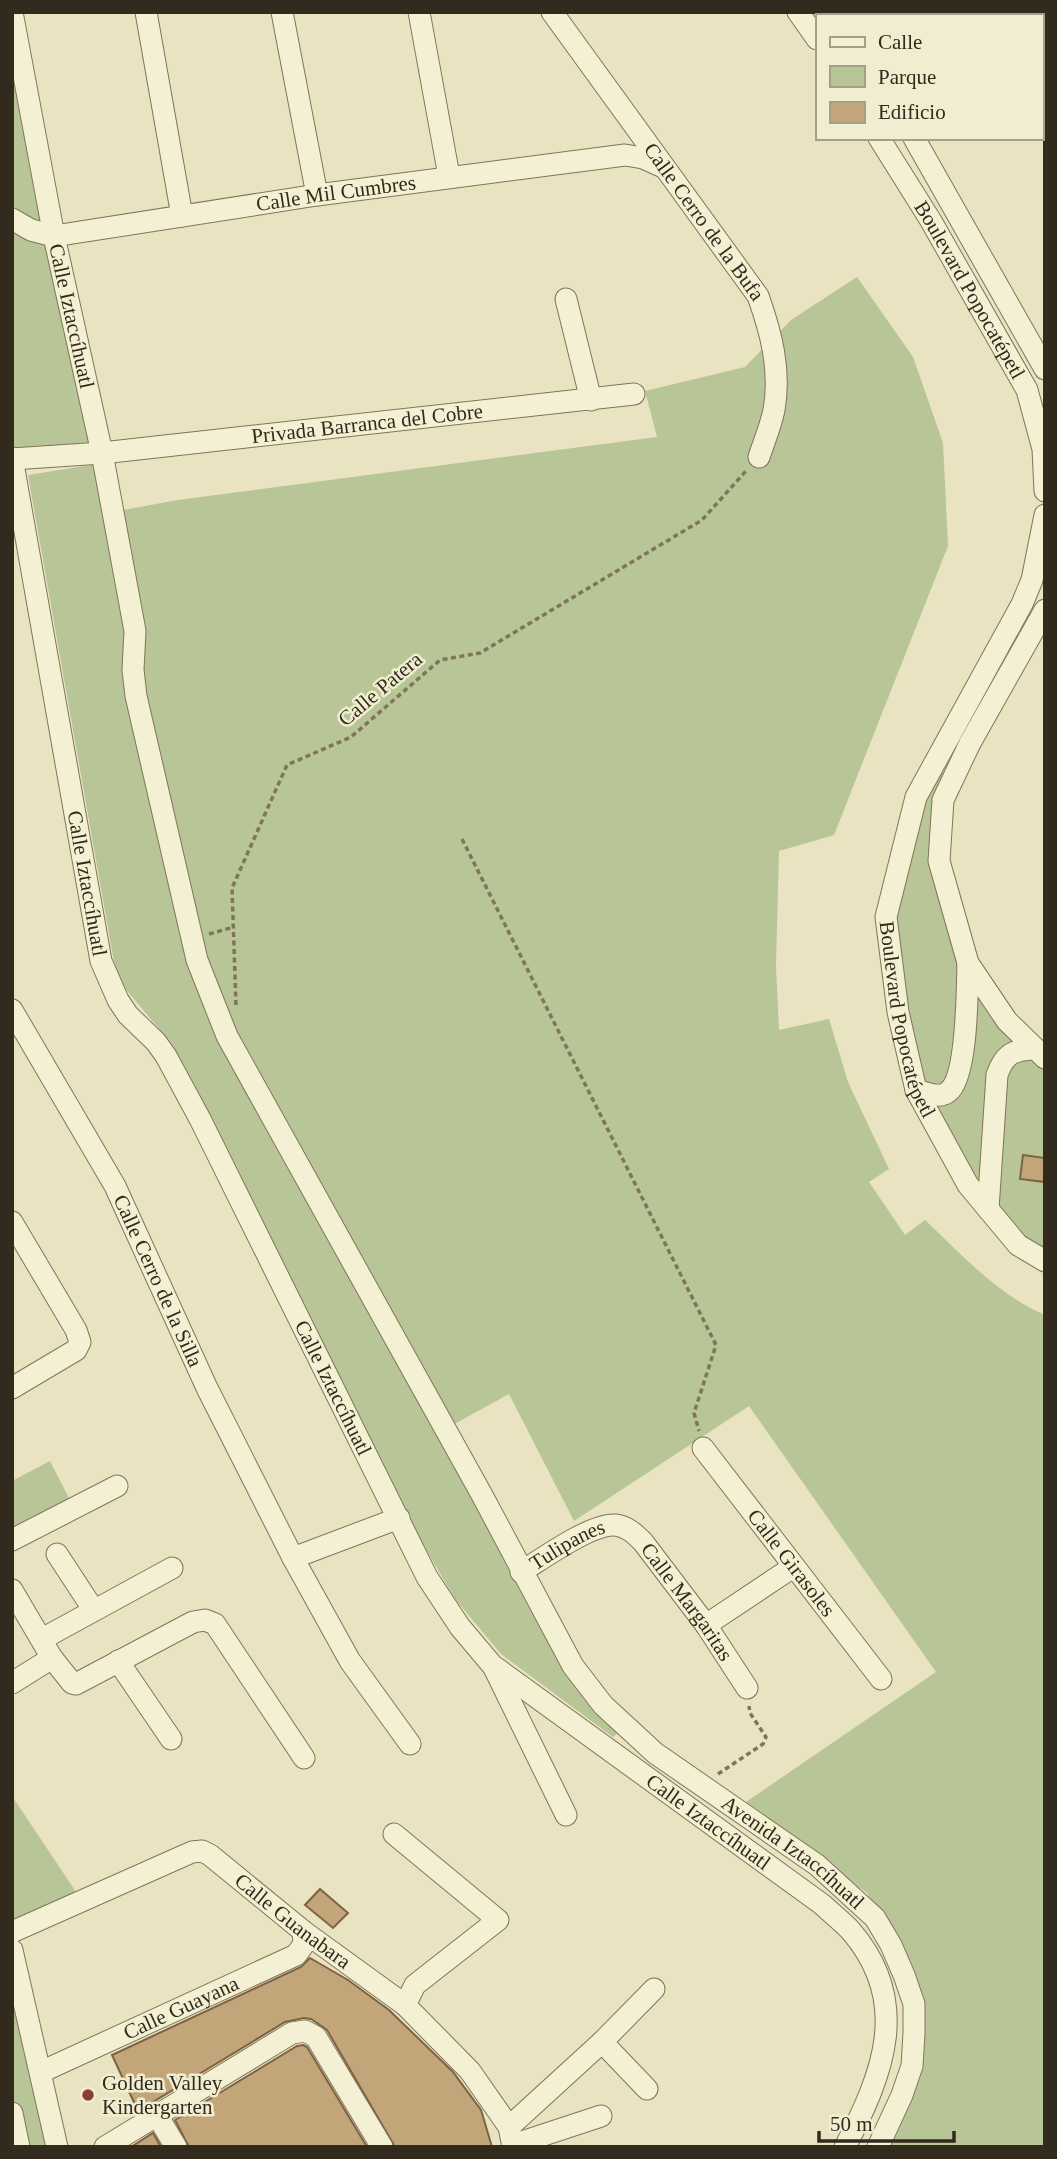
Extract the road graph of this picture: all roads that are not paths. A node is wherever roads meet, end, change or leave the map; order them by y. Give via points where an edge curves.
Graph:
1 (12, 12) edge
2 (146, 12) edge
3 (282, 12) edge
4 (419, 12) edge
5 (552, 12) edge
6 (798, 12) edge
7 (816, 37) edge
8 (880, 140) edge
9 (915, 140) edge
10 (663, 167) junction
11 (449, 176) junction
12 (317, 195) junction
13 (182, 216) junction
14 (12, 219) edge
15 (54, 236) junction
16 (566, 299) dead end
17 (1045, 369) edge
18 (634, 394) dead end
19 (591, 400) junction
20 (102, 453) junction
21 (759, 457) road end
22 (12, 458) edge
23 (1045, 491) edge
24 (1045, 515) edge
25 (34, 575) junction
26 (12, 578) edge
27 (1045, 610) edge
28 (968, 963) junction
29 (12, 1010) edge
30 (1039, 1053) edge
31 (916, 1090) junction
32 (988, 1209) junction
33 (12, 1222) edge
34 (1045, 1261) edge
35 (12, 1388) edge
36 (703, 1448) road end
37 (117, 1486) dead end
38 (398, 1518) junction
39 (617, 1525) joint
40 (12, 1540) edge
41 (505, 1541) joint
42 (57, 1554) dead end
43 (293, 1558) junction
44 (793, 1567) junction
45 (172, 1568) dead end
46 (521, 1572) junction
47 (12, 1590) edge
48 (93, 1609) junction
49 (706, 1625) junction
50 (47, 1648) junction
51 (118, 1661) junction
52 (492, 1665) junction
53 (881, 1679) dead end
54 (12, 1684) edge
55 (747, 1688) road end
56 (171, 1739) dead end
57 (410, 1744) dead end
58 (304, 1758) dead end
59 (566, 1815) dead end
60 (394, 1834) dead end
61 (303, 1931) junction
62 (12, 1933) edge
63 (12, 1950) edge
64 (654, 1989) dead end
65 (404, 2006) junction
66 (602, 2042) junction
67 (41, 2072) junction
68 (647, 2089) dead end
69 (12, 2113) edge
70 (158, 2116) junction
71 (601, 2116) dead end
72 (512, 2140) edge
73 (19, 2147) edge
74 (57, 2147) edge
75 (105, 2147) edge
76 (176, 2147) edge
77 (382, 2147) edge
78 (845, 2147) edge
79 (878, 2147) edge

1 - 15 street, Calle Iztaccíhuatl
2 - 13 street
3 - 12 street
4 - 11 street
5 - 10 street, Calle Cerro de la Bufa
6 - 7 street
8 - 23 street, Boulevard Popocatépetl via 1027,390 1043,449
9 - 17 street, Boulevard Popocatépetl
10 - 11 street, Calle Mil Cumbres via 625,155
10 - 21 street, Calle Cerro de la Bufa via 758,296 771,332 776,364 774,410
11 - 12 street, Calle Mil Cumbres
12 - 13 street, Calle Mil Cumbres
13 - 15 street, Calle Mil Cumbres
14 - 15 street, Calle Mil Cumbres
15 - 20 street, Calle Iztaccíhuatl
16 - 19 street
18 - 19 street, Privada Barranca del Cobre
19 - 20 street, Privada Barranca del Cobre
20 - 22 street, Privada Barranca del Cobre
20 - 41 street, Calle Iztaccíhuatl via 135,631 134,682 198,960 227,1037
22 - 25 street, Calle Iztaccíhuatl
24 - 31 street, Boulevard Popocatépetl via 1023,604 916,797 886,917 898,1012
25 - 26 street
25 - 38 street, Calle Iztaccíhuatl via 101,961 118,1000 156,1041 189,1098
27 - 28 street via 943,800 939,861
28 - 30 street via 1007,1021
28 - 31 street via 964,1047 956,1083 946,1094 935,1096
29 - 43 street, Calle Cerro de la Silla via 115,1186 207,1388
30 - 32 street via 1017,1050 1008,1054 997,1075
31 - 32 street, Boulevard Popocatépetl via 968,1185
32 - 34 street, Boulevard Popocatépetl via 1018,1245
33 - 35 street via 80,1342 76,1350
36 - 44 street, Calle Girasoles
37 - 40 street
38 - 43 street
38 - 52 street, Calle Iztaccíhuatl via 427,1577
39 - 46 street, Tulipanes via 601,1527 562,1546
39 - 49 street, Calle Margaritas via 643,1542
41 - 46 street, Avenida Iztaccíhuatl
42 - 48 street
43 - 57 street, Calle Cerro de la Silla via 350,1661
44 - 49 street
44 - 53 street, Calle Girasoles
45 - 48 street
46 - 79 street, Avenida Iztaccíhuatl via 573,1666 603,1705 655,1753 817,1865 876,1919 914,2004 912,2066
47 - 50 street
48 - 50 street
49 - 55 street, Calle Margaritas
50 - 51 street via 76,1684
50 - 54 street
51 - 56 street
51 - 58 street via 193,1622 215,1624
52 - 59 street
52 - 78 street, Calle Iztaccíhuatl via 823,1905 850,1931 877,1974 886,2028 881,2066 869,2101
60 - 65 street via 498,1920 415,1985
61 - 62 street, Calle Guanabara via 202,1851
61 - 65 street, Calle Guanabara
61 - 67 street, Calle Guayana via 304,1944 296,1955
63 - 67 street
64 - 66 street
65 - 72 street, Calle Guanabara via 470,2071
66 - 68 street
66 - 72 street
67 - 74 street
69 - 73 street
70 - 75 street
70 - 76 street
70 - 77 street via 292,2033 305,2031 316,2037
71 - 72 street

